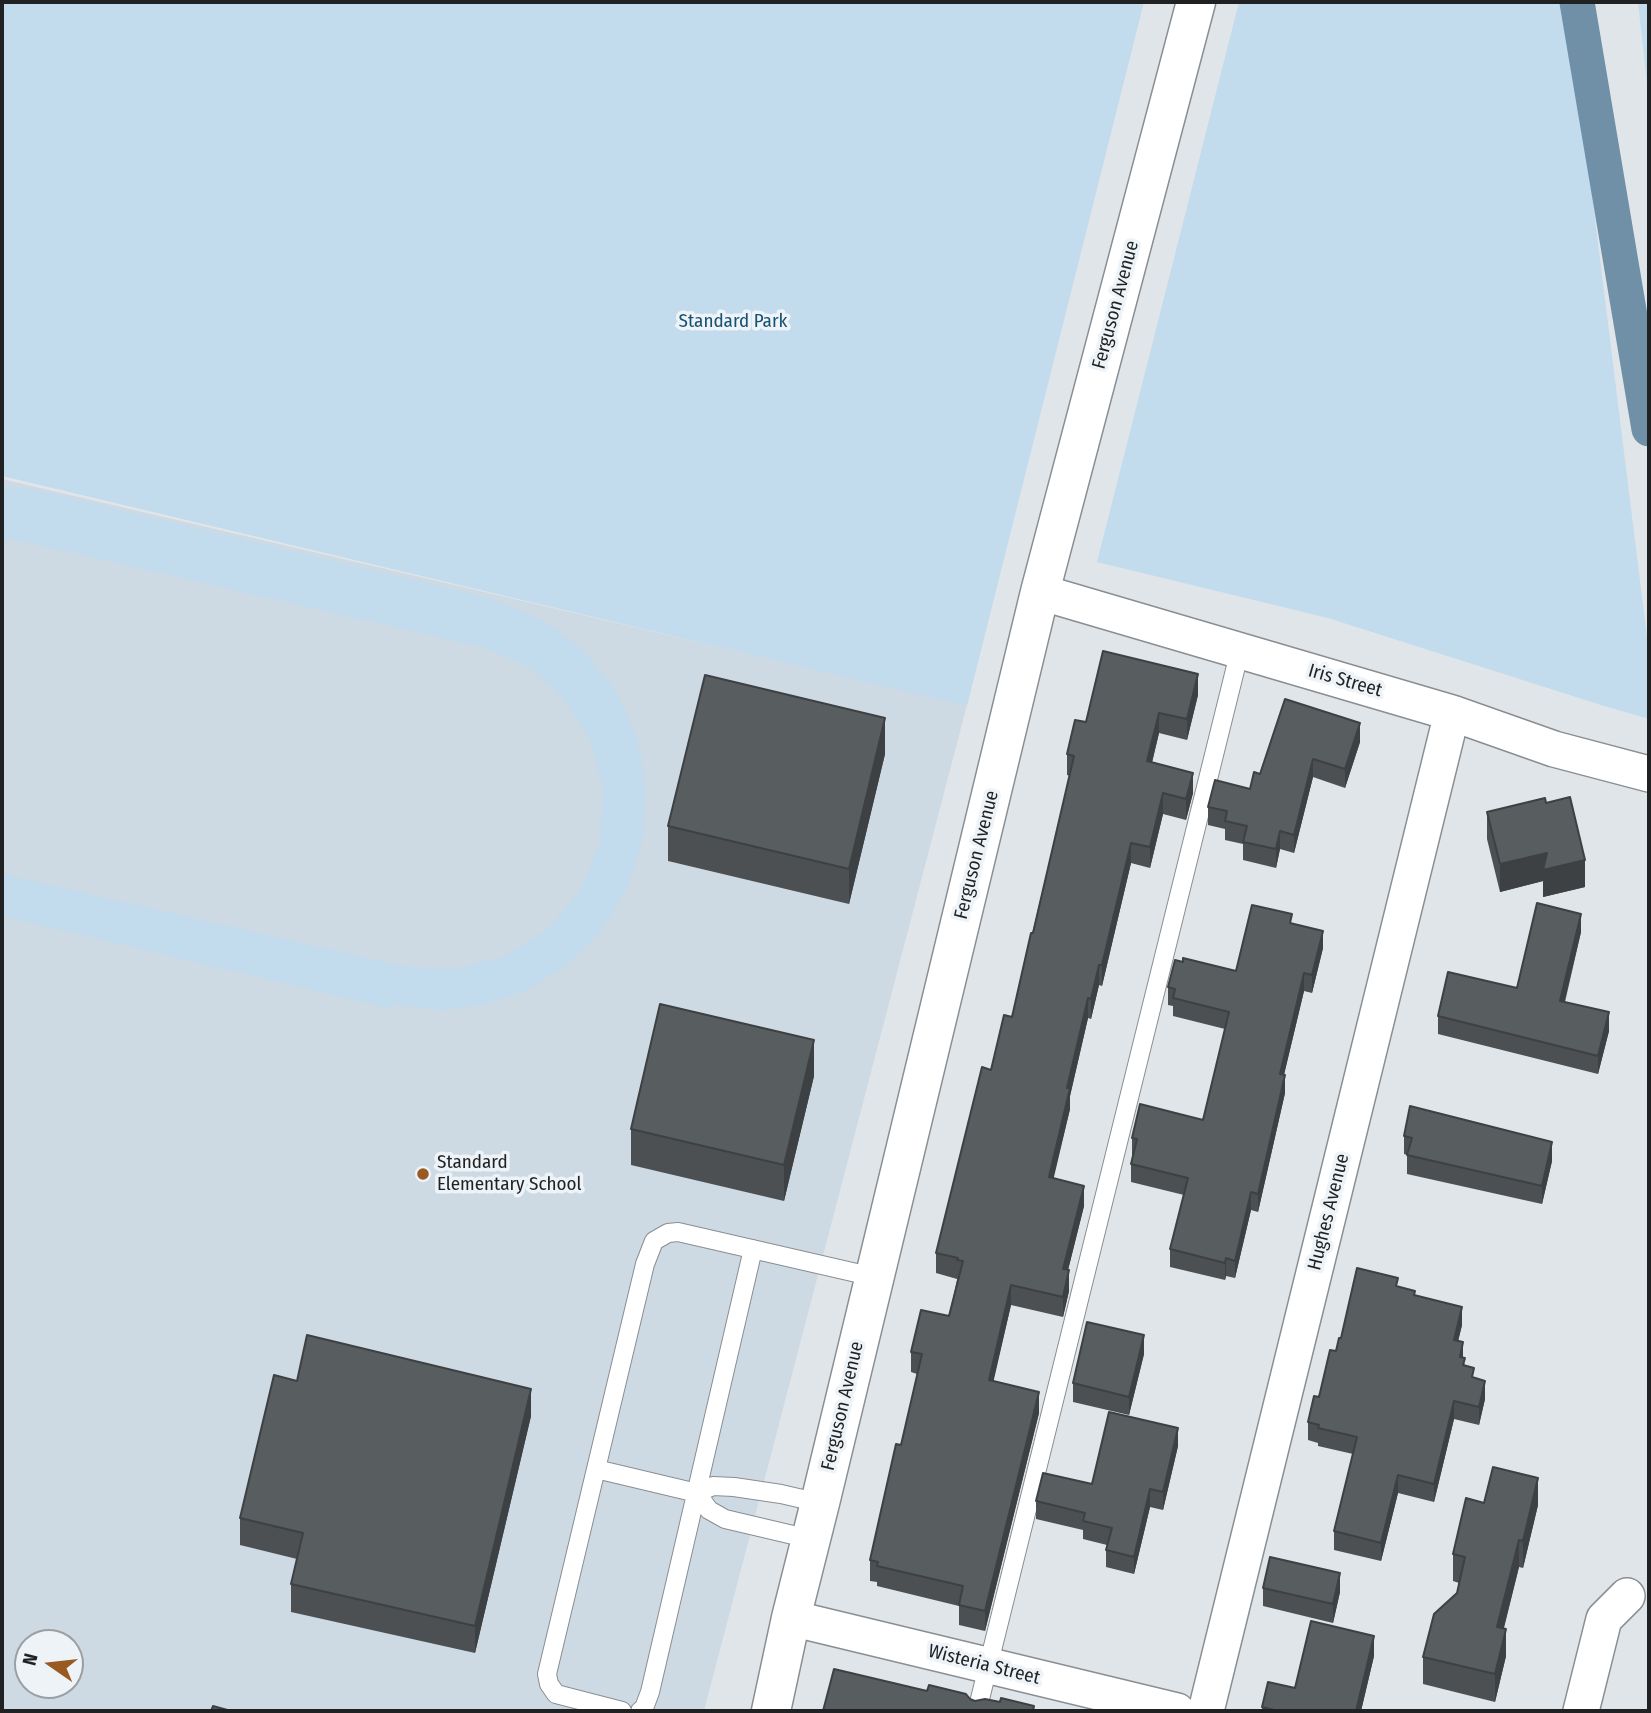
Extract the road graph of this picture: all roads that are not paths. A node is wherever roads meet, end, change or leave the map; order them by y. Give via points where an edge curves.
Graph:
1 (1196, 2) edge
2 (1040, 592) junction
3 (1240, 650) junction
4 (1452, 713) junction
5 (1649, 774) edge
6 (753, 1249) junction
7 (874, 1277) junction
8 (596, 1469) junction
9 (697, 1493) junction
10 (820, 1503) junction
11 (810, 1539) junction
12 (1627, 1596) dead end
13 (791, 1618) junction
14 (989, 1666) junction
15 (622, 1711) edge
16 (640, 1711) edge
17 (771, 1711) edge
18 (977, 1711) edge
19 (1177, 1711) edge
20 (1206, 1711) edge
21 (1581, 1711) edge

1 - 2 street, Ferguson Avenue
2 - 3 street, Iris Street
2 - 7 street, Ferguson Avenue
3 - 4 street, Iris Street
3 - 14 lane
4 - 5 street, Iris Street via 1555,749
4 - 20 street, Hughes Avenue
6 - 7 lane
6 - 8 lane via 678,1232 654,1241
6 - 9 lane
7 - 10 street, Ferguson Avenue
8 - 9 lane
8 - 15 lane via 547,1674 556,1694
9 - 10 lane via 713,1486 734,1487
9 - 11 lane via 709,1510 725,1519
9 - 16 lane via 650,1692
10 - 11 street, Ferguson Avenue
11 - 13 street, Ferguson Avenue
12 - 21 street via 1604,1619
13 - 14 street, Wisteria Street
13 - 17 street, Ferguson Avenue
14 - 18 lane
14 - 19 street, Wisteria Street

